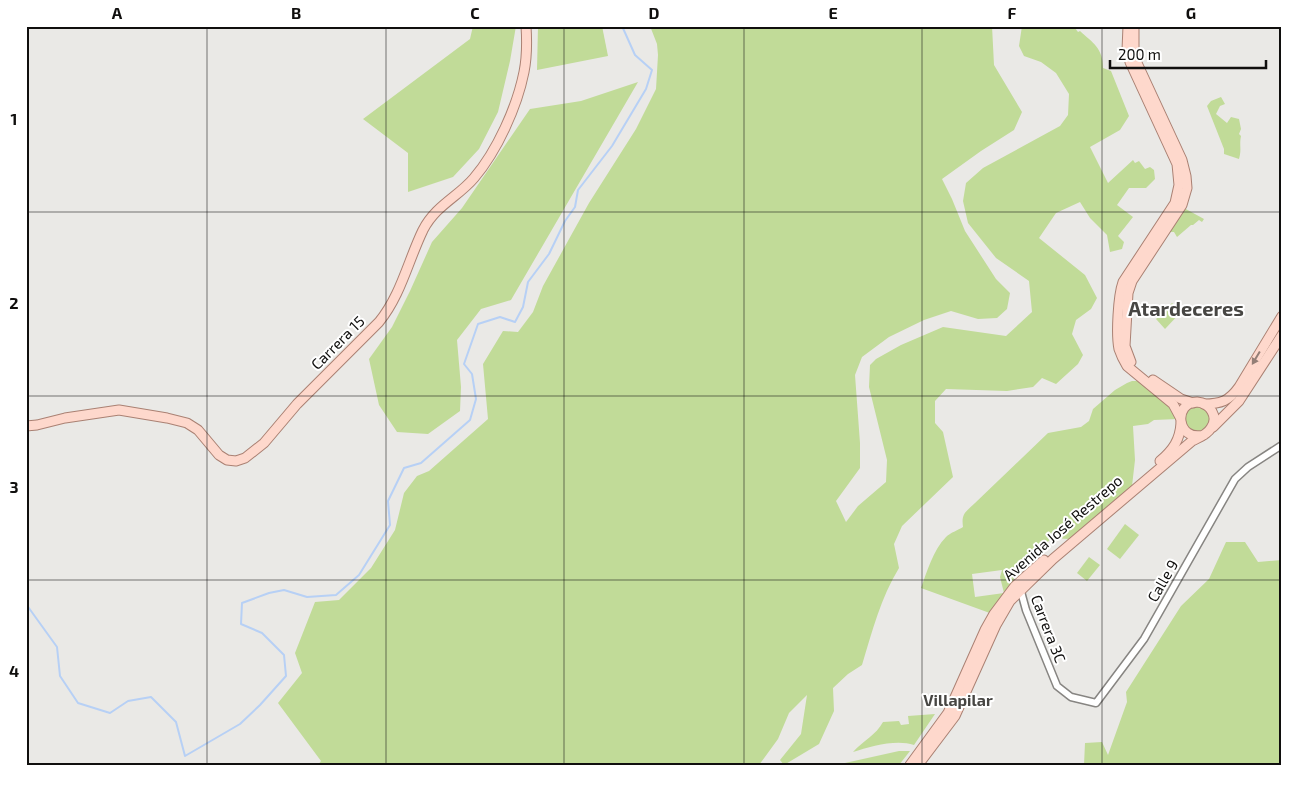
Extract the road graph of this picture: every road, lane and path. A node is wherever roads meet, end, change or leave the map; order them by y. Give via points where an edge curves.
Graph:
1 (526, 26) edge
2 (1128, 26) edge
3 (1134, 26) edge
4 (1282, 316) edge
5 (1282, 335) edge
6 (1193, 403) junction
7 (1204, 404) junction
8 (1181, 420) junction
9 (26, 426) edge
10 (1207, 432) junction
11 (1282, 445) edge
12 (1020, 580) junction
13 (1020, 591) junction
14 (1057, 686) joint
15 (910, 765) edge
16 (918, 765) edge

1 - 9 main road, Carrera 15 via 524,71 517,98 500,138 482,168 449,199 423,230 400,288 379,322 297,404 264,443 245,458 228,460 187,423 119,410
2 - 8 main road via 1130,62 1177,164 1179,185 1175,203 1123,282 1118,343 1127,366 1173,404
3 - 6 main road via 1137,63 1182,160 1187,188 1182,205 1130,287 1125,346 1128,358 1136,368 1173,395
4 -> 7 main road via 1231,397 1221,403
5 - 10 main road, Avenida José Restrepo via 1239,401
6 - 7 main road
6 - 8 main road via 1184,408
7 - 10 main road via 1214,415
8 - 10 main road via 1186,431 1194,436
8 - 12 main road, Avenida José Restrepo via 1178,439 1172,450
10 - 13 main road, Avenida José Restrepo via 1053,559
11 - 14 street, Calle 9 via 1235,479 1144,639 1096,703 1071,697
12 - 13 street, Carrera 3C
12 - 15 main road, Avenida José Restrepo via 985,630 948,713
13 - 14 street, Carrera 3C
13 - 16 main road, Avenida José Restrepo via 996,625 955,716

